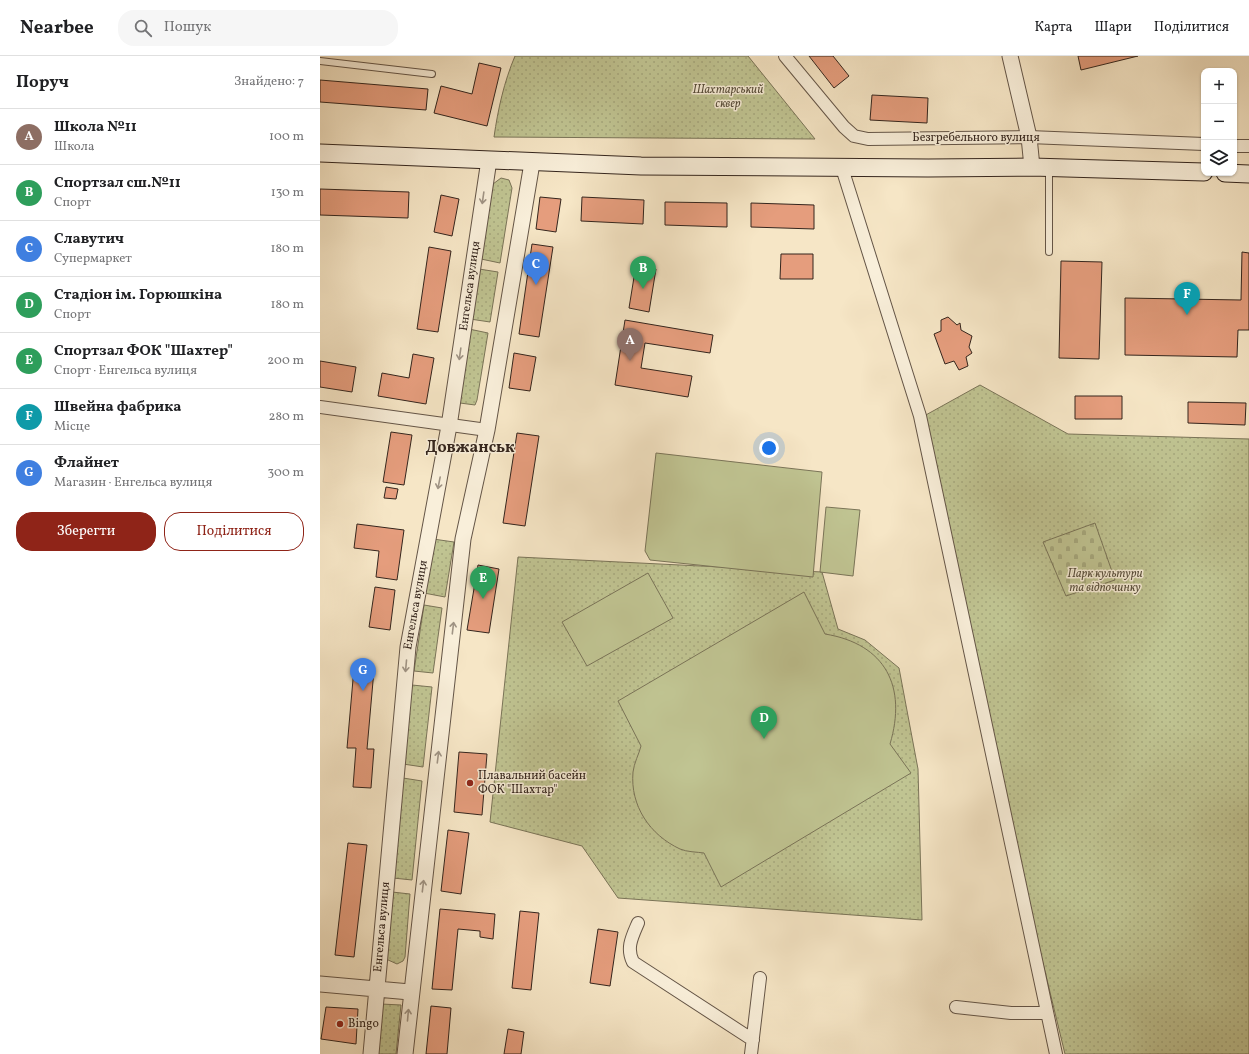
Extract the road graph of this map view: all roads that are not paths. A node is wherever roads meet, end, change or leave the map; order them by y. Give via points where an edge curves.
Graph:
1 (785, 56) edge
2 (1010, 56) edge
3 (320, 61) edge
4 (432, 74) dead end
5 (1029, 137) junction
6 (1201, 144) edge
7 (1237, 146) edge
8 (1249, 146) edge
9 (320, 154) edge
10 (489, 160) junction
11 (532, 163) junction
12 (1040, 167) junction
13 (842, 168) junction
14 (1201, 172) edge
15 (1237, 174) edge
16 (1249, 174) edge
17 (1049, 252) dead end
18 (320, 407) edge
19 (449, 426) junction
20 (487, 430) junction
21 (638, 923) dead end
22 (760, 978) dead end
23 (320, 984) edge
24 (377, 989) junction
25 (410, 992) junction
26 (956, 1007) dead end
27 (1047, 1013) junction
28 (753, 1040) junction
29 (371, 1054) edge
30 (405, 1054) edge
31 (751, 1054) edge
32 (1056, 1054) edge

1 - 5 street, Безгребельного вулиця via 854,136 868,140
2 - 5 street
3 - 4 lane
5 - 6 street, Безгребельного вулиця
5 - 12 street
7 - 8 street
9 - 10 main road
10 - 11 main road
10 -> 19 street, Енгельса вулиця
11 - 13 main road
11 - 20 street
12 - 13 main road
12 - 14 main road
12 - 17 lane
13 - 27 street via 920,416
15 - 16 main road
18 - 19 street
19 - 20 street
19 -> 24 street, Енгельса вулиця via 408,646
25 -> 20 street via 463,539
21 - 28 street via 630,943 629,954 634,962
22 - 28 street
23 - 24 street
24 - 25 street
24 - 29 street, Енгельса вулиця
30 -> 25 street
26 - 27 street via 1011,1013
27 - 32 street
28 - 31 street

